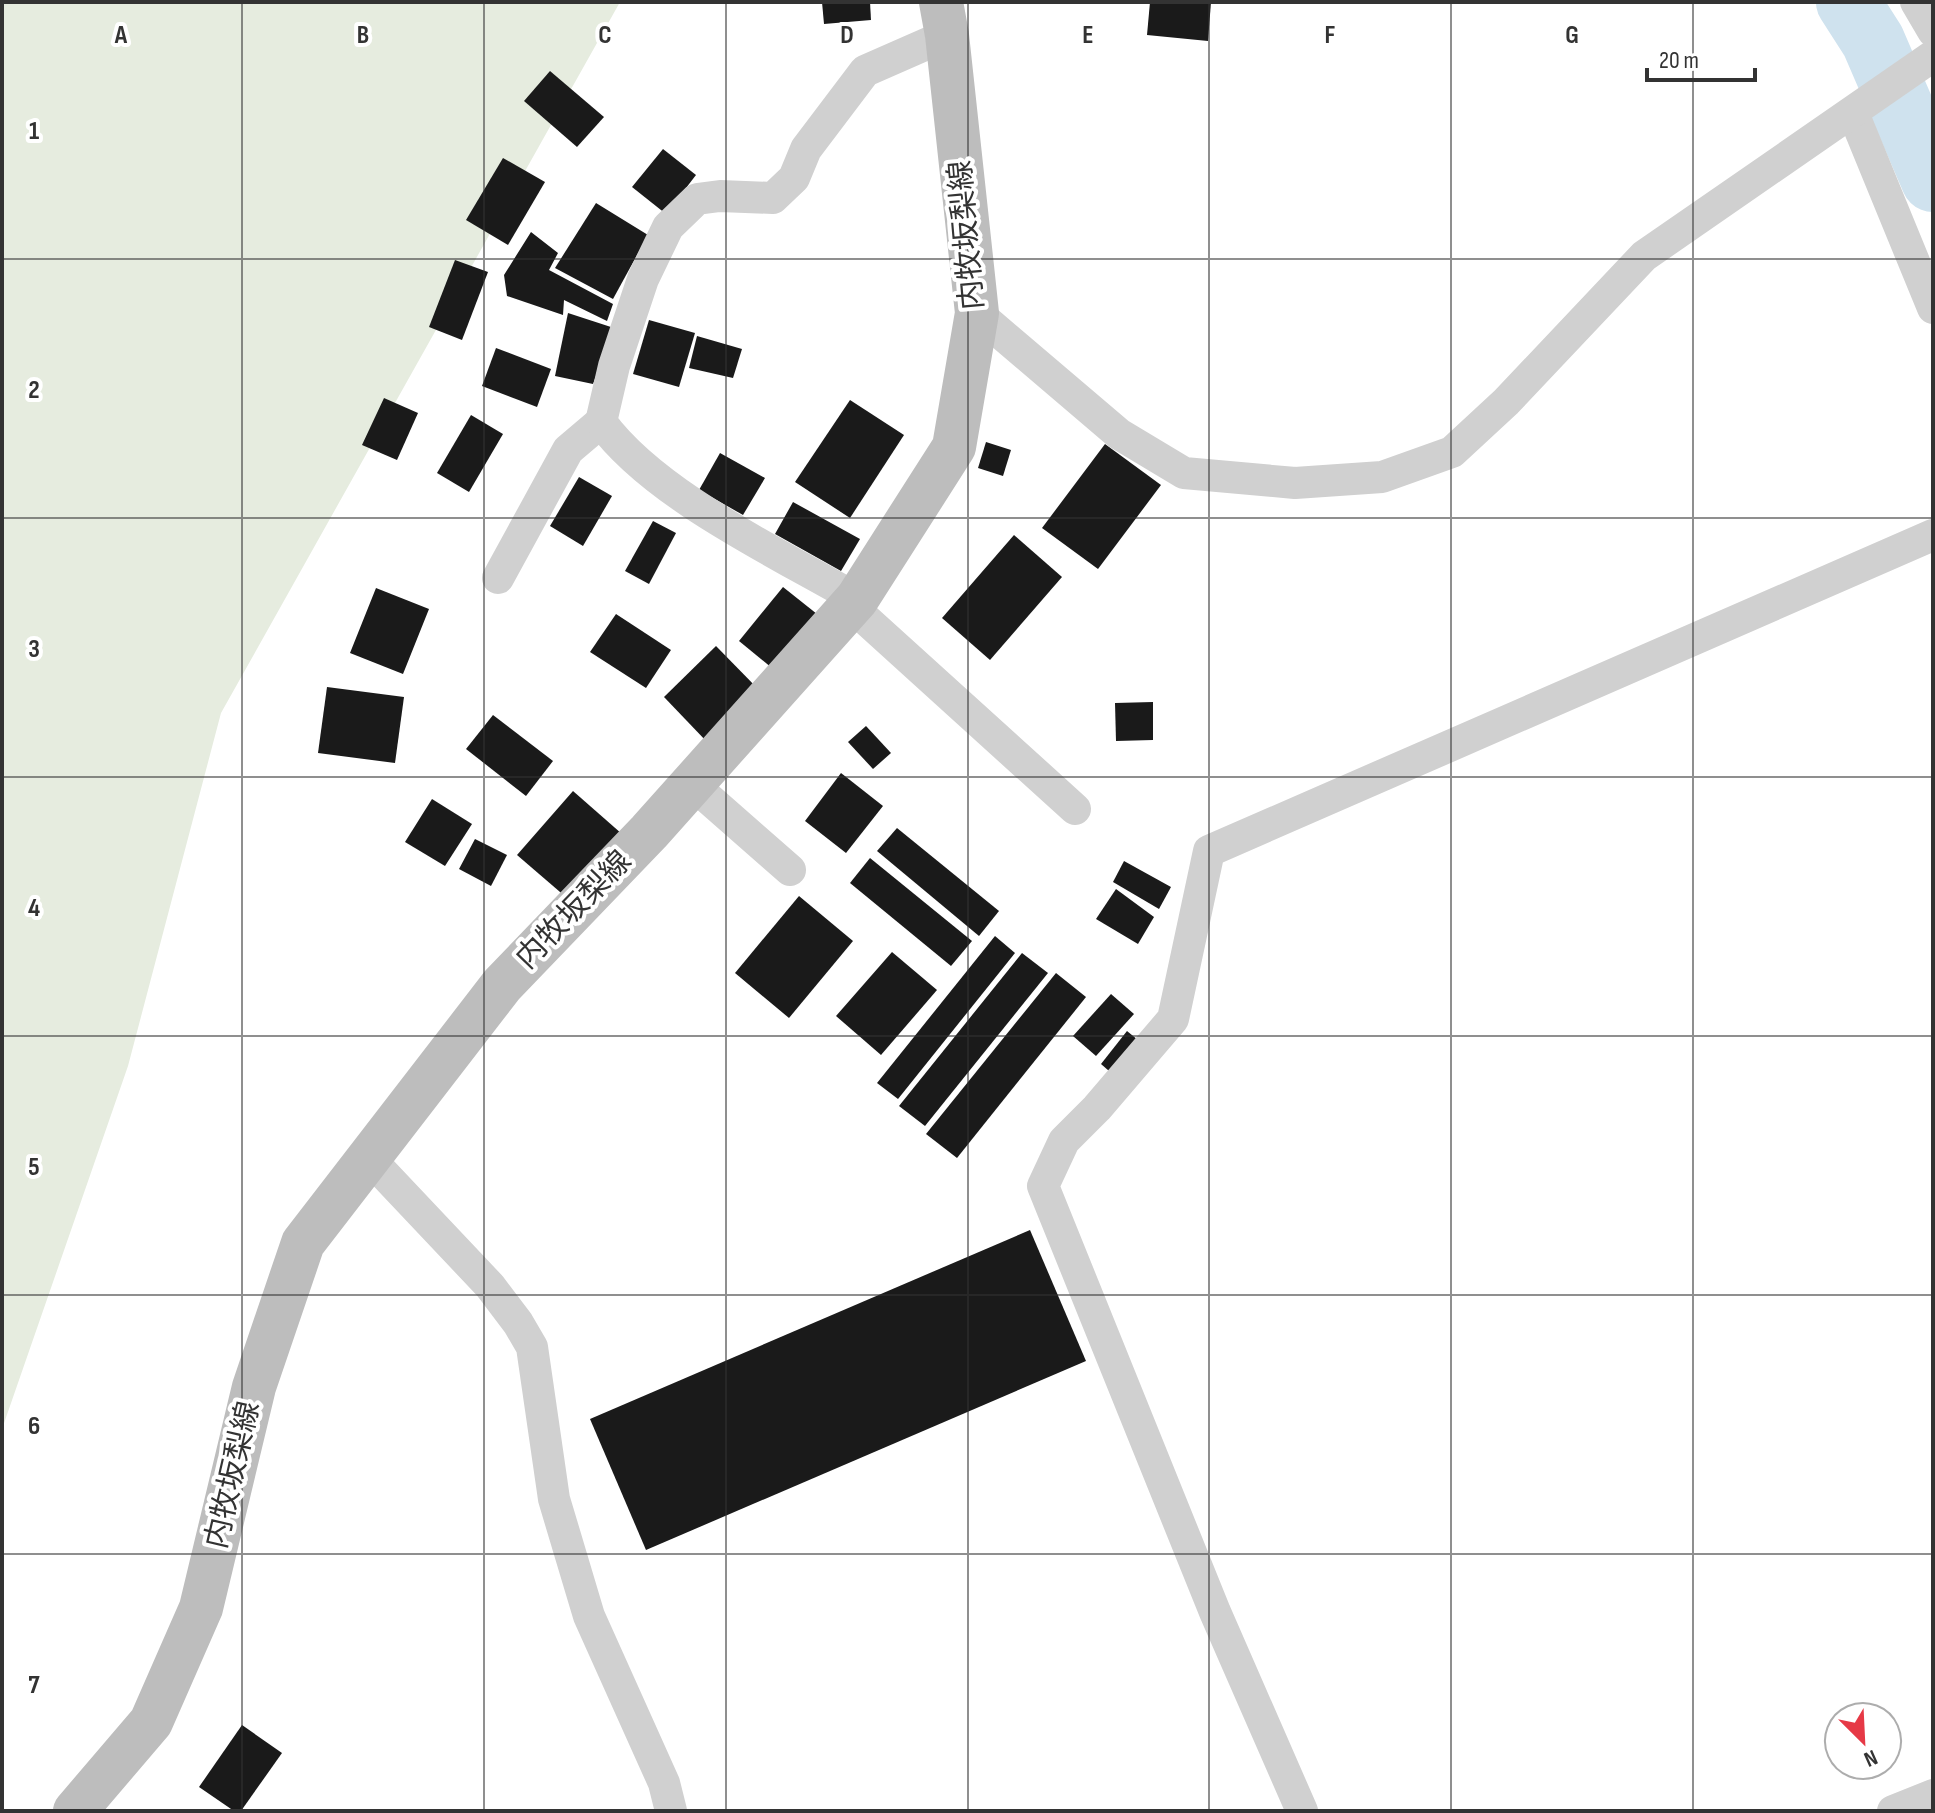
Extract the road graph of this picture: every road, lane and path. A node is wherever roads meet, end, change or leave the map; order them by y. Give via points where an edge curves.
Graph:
1 (1916, 2) edge
2 (944, 19) edge
3 (1933, 31) edge
4 (1933, 56) edge
5 (1853, 113) junction
6 (1933, 308) edge
7 (977, 313) junction
8 (601, 422) junction
9 (1933, 535) edge
10 (498, 578) dead end
11 (854, 602) junction
12 (692, 784) junction
13 (1075, 809) dead end
14 (790, 870) dead end
15 (370, 1159) junction
16 (1933, 1795) edge
17 (75, 1811) edge
18 (671, 1811) edge
19 (1302, 1811) edge
20 (1893, 1811) edge

1 - 3 street
2 - 7 main road, 内牧坂梨線
2 - 8 street via 865,71 806,149 794,178 773,198 697,199 668,227 638,293
4 - 5 street
5 - 6 street
5 - 7 street via 1644,256 1452,452 1382,477 1295,483 1184,473 1119,434
7 - 11 main road, 内牧坂梨線 via 954,447
8 - 10 street via 568,450
8 - 11 street via 665,483
9 - 19 street via 1209,851 1173,1019 1064,1141 1043,1186 1215,1612
11 - 12 main road, 内牧坂梨線
11 - 13 street
12 - 14 street
12 - 15 main road, 内牧坂梨線 via 502,985
15 - 17 main road, 内牧坂梨線 via 303,1243 254,1387 201,1608 151,1722
15 - 18 street via 490,1286 532,1347 554,1499 589,1616 664,1783
16 - 20 street

